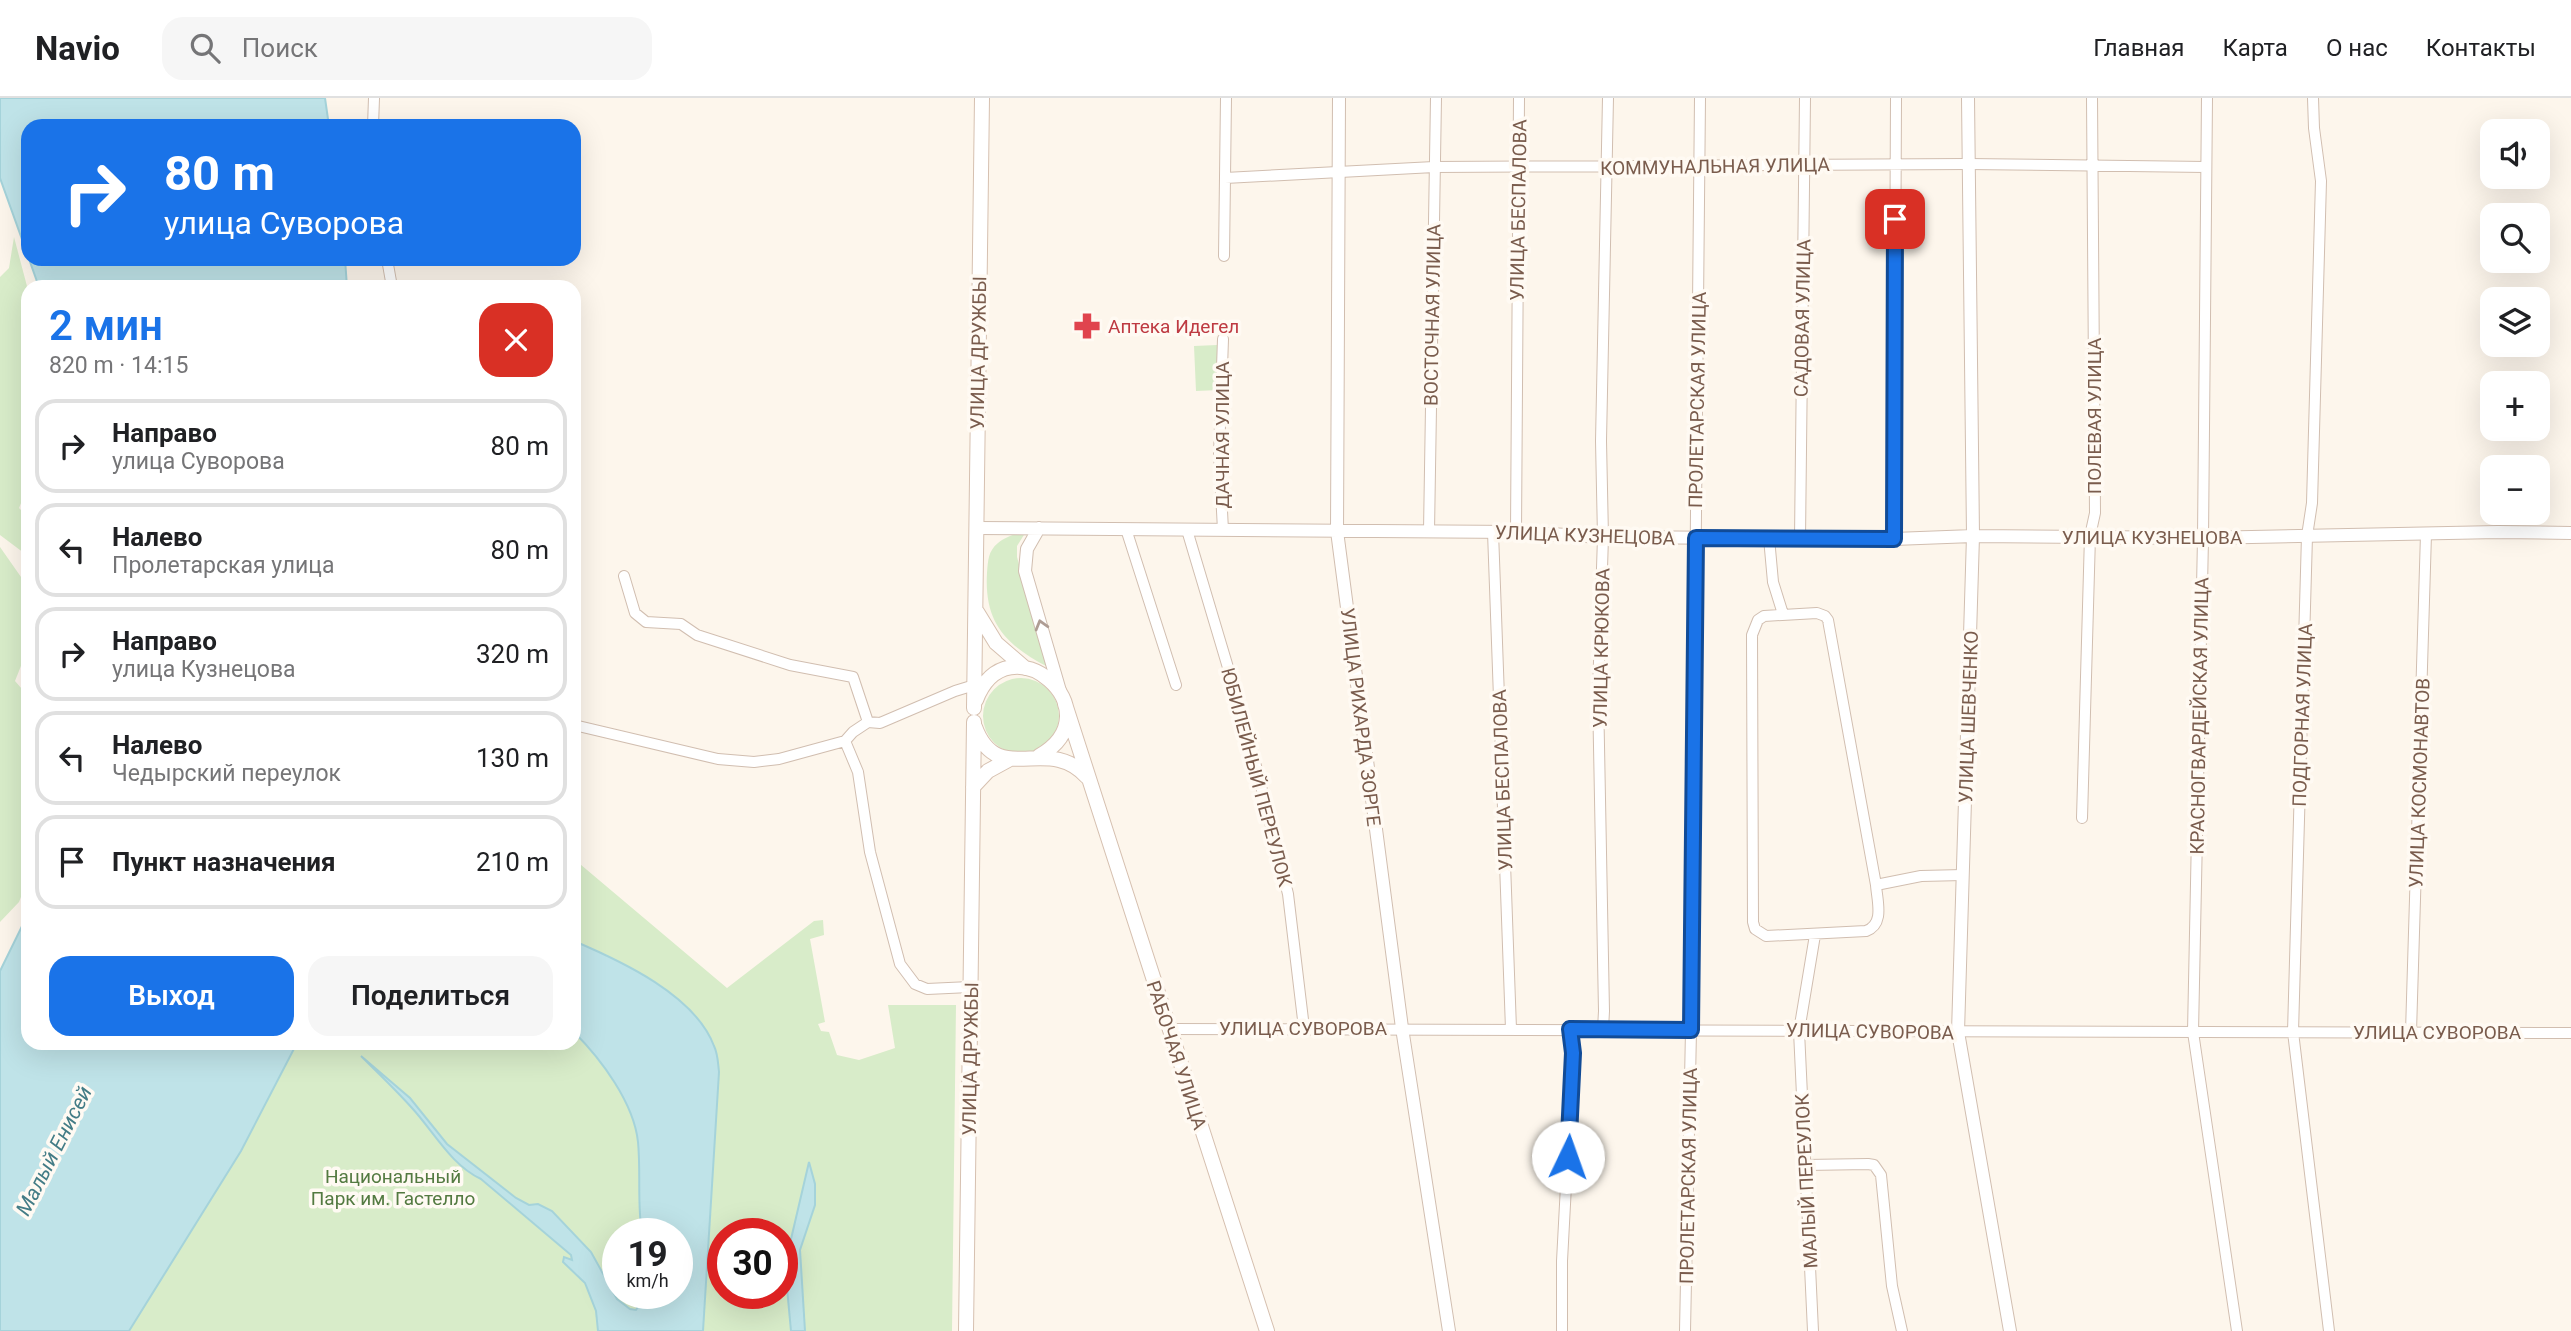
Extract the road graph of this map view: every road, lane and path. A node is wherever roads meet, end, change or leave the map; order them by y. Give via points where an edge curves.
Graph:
1 (374, 98) edge
2 (982, 98) edge
3 (1226, 98) edge
4 (1339, 98) edge
5 (1436, 98) edge
6 (1519, 98) edge
7 (1608, 98) edge
8 (1700, 98) edge
9 (1805, 98) edge
10 (1896, 98) edge
11 (1968, 98) edge
12 (2092, 98) edge
13 (2207, 98) edge
14 (2313, 98) edge
15 (373, 119) edge
16 (1804, 164) junction
17 (1968, 164) junction
18 (2092, 165) junction
19 (1700, 166) junction
20 (1895, 166) junction
21 (1434, 167) junction
22 (1608, 167) junction
23 (2206, 167) junction
24 (1517, 168) junction
25 (1337, 172) junction
26 (1225, 178) junction
27 (1224, 256) dead end
28 (1223, 339) dead end
29 (976, 528) junction
30 (1039, 528) junction
31 (1125, 529) junction
32 (1187, 530) junction
33 (1223, 530) junction
34 (1337, 531) junction
35 (1429, 531) junction
36 (1493, 532) junction
37 (1516, 532) junction
38 (2571, 533) edge
39 (2426, 534) junction
40 (1973, 536) junction
41 (2090, 536) junction
42 (2307, 536) junction
43 (1603, 537) junction
44 (1696, 538) junction
45 (1769, 538) junction
46 (1800, 538) junction
47 (2203, 538) junction
48 (1894, 539) junction
49 (624, 576) dead end
50 (975, 608) junction
51 (1783, 614) junction
52 (1026, 668) junction
53 (981, 683) junction
54 (1176, 685) dead end
55 (1063, 698) junction
56 (974, 715) junction
57 (868, 722) junction
58 (581, 727) edge
59 (845, 741) junction
60 (1039, 757) junction
61 (1010, 759) junction
62 (1088, 778) junction
63 (973, 788) junction
64 (2082, 818) dead end
65 (1963, 875) junction
66 (1876, 885) junction
67 (1815, 935) junction
68 (970, 987) junction
69 (1304, 1028) junction
70 (1402, 1028) junction
71 (1168, 1029) junction
72 (1511, 1029) junction
73 (1570, 1029) junction
74 (1602, 1029) junction
75 (1691, 1030) junction
76 (1799, 1031) junction
77 (1958, 1032) junction
78 (2193, 1032) junction
79 (2293, 1032) junction
80 (2411, 1032) junction
81 (2571, 1033) edge
82 (1806, 1165) junction
83 (966, 1331) edge
84 (1268, 1331) edge
85 (1449, 1331) edge
86 (1562, 1331) edge
87 (1685, 1331) edge
88 (1813, 1331) edge
89 (1902, 1331) edge
90 (2010, 1331) edge
91 (2237, 1331) edge
92 (2329, 1331) edge

1 - 15 street
2 - 29 main road, УЛИЦА ДРУЖБЫ
3 - 26 street
4 - 25 street, УЛИЦА РИХАРДА ЗОРГЕ
5 - 21 street, ВОСТОЧНАЯ УЛИЦА
6 - 24 street, УЛИЦА БЕСПАЛОВА
7 - 22 street, УЛИЦА КРЮКОВА
8 - 19 street, ПРОЛЕТАРСКАЯ УЛИЦА
9 - 16 street, САДОВАЯ УЛИЦА
10 - 20 street
11 - 17 street, УЛИЦА ШЕВЧЕНКО
12 - 18 street, ПОЛЕВАЯ УЛИЦА
13 - 23 street, КРАСНОГВАРДЕЙСКАЯ УЛИЦА
14 - 42 street, ПОДГОРНАЯ УЛИЦА via 2321,181 2312,502
16 - 19 street, КОММУНАЛЬНАЯ УЛИЦА
16 - 20 street, КОММУНАЛЬНАЯ УЛИЦА
16 - 46 street, САДОВАЯ УЛИЦА
17 - 18 street, КОММУНАЛЬНАЯ УЛИЦА
17 - 20 street, КОММУНАЛЬНАЯ УЛИЦА
17 - 40 street, УЛИЦА ШЕВЧЕНКО
18 - 23 street, КОММУНАЛЬНАЯ УЛИЦА
18 - 41 street, ПОЛЕВАЯ УЛИЦА via 2095,513
19 - 22 street, КОММУНАЛЬНАЯ УЛИЦА
19 - 44 street, ПРОЛЕТАРСКАЯ УЛИЦА
20 - 48 street
21 - 24 street, КОММУНАЛЬНАЯ УЛИЦА
21 - 25 street, КОММУНАЛЬНАЯ УЛИЦА
21 - 35 street, ВОСТОЧНАЯ УЛИЦА
22 - 24 street, КОММУНАЛЬНАЯ УЛИЦА
22 - 43 street, УЛИЦА КРЮКОВА
23 - 47 street, КРАСНОГВАРДЕЙСКАЯ УЛИЦА
24 - 37 street, УЛИЦА БЕСПАЛОВА
25 - 26 street, КОММУНАЛЬНАЯ УЛИЦА
25 - 34 street, УЛИЦА РИХАРДА ЗОРГЕ
26 - 27 street
28 - 33 street, ДАЧНАЯ УЛИЦА via 1219,454
29 - 30 street, УЛИЦА КУЗНЕЦОВА
29 - 50 main road, УЛИЦА ДРУЖБЫ
30 - 31 street, УЛИЦА КУЗНЕЦОВА
55 -> 30 street via 1025,571 1027,549
31 - 32 street, УЛИЦА КУЗНЕЦОВА
31 - 54 street
32 - 33 street, УЛИЦА КУЗНЕЦОВА
32 - 69 street, ЮБИЛЕЙНЫЙ ПЕРЕУЛОК via 1249,738 1288,894
33 - 34 street, УЛИЦА КУЗНЕЦОВА
34 - 35 street, УЛИЦА КУЗНЕЦОВА
34 - 70 street, УЛИЦА РИХАРДА ЗОРГЕ
35 - 36 street, УЛИЦА КУЗНЕЦОВА
36 - 37 street, УЛИЦА КУЗНЕЦОВА
36 - 72 street, УЛИЦА БЕСПАЛОВА
37 - 43 street, УЛИЦА КУЗНЕЦОВА
38 - 39 street, УЛИЦА КУЗНЕЦОВА
39 - 42 street, УЛИЦА КУЗНЕЦОВА
39 - 80 street, УЛИЦА КОСМОНАВТОВ
40 - 41 street, УЛИЦА КУЗНЕЦОВА
40 - 48 street, УЛИЦА КУЗНЕЦОВА
40 - 65 street, УЛИЦА ШЕВЧЕНКО
41 - 47 street, УЛИЦА КУЗНЕЦОВА
41 - 64 street, ПОЛЕВАЯ УЛИЦА
42 - 47 street, УЛИЦА КУЗНЕЦОВА
42 - 79 street, ПОДГОРНАЯ УЛИЦА
43 - 44 street, УЛИЦА КУЗНЕЦОВА
43 - 74 street, УЛИЦА КРЮКОВА via 1598,694
44 - 45 street, УЛИЦА КУЗНЕЦОВА
44 - 75 street, ПРОЛЕТАРСКАЯ УЛИЦА
45 - 46 street, УЛИЦА КУЗНЕЦОВА
45 - 51 street via 1773,582
46 - 48 street, УЛИЦА КУЗНЕЦОВА
47 - 78 street, КРАСНОГВАРДЕЙСКАЯ УЛИЦА
49 - 57 street via 635,614 646,622 681,624 696,635 790,665 853,677
50 - 52 main road via 996,643
50 - 53 main road, УЛИЦА ДРУЖБЫ
51 - 66 street via 1817,613 1828,620
51 - 67 street via 1764,616 1752,635 1753,922 1766,936
52 - 53 main road via 1007,669
52 - 55 main road via 1046,675
53 - 56 main road
53 - 57 street via 880,723
55 - 60 main road via 1066,720 1061,735
55 - 62 main road, РАБОЧАЯ УЛИЦА
56 - 61 main road via 987,746
56 - 63 main road, УЛИЦА ДРУЖБЫ
57 - 59 street
58 - 59 street via 744,762 779,760
59 - 68 street via 859,772 870,852 900,964 915,985 927,989
60 - 61 main road
60 - 62 main road via 1072,763
61 - 63 main road via 988,771
62 - 71 main road, РАБОЧАЯ УЛИЦА
63 - 68 main road, УЛИЦА ДРУЖБЫ
65 - 66 street via 1920,876
65 - 77 street, УЛИЦА ШЕВЧЕНКО
66 - 67 street via 1879,915 1873,929
67 - 76 street, МАЛЫЙ ПЕРЕУЛОК
68 - 83 main road, УЛИЦА ДРУЖБЫ
69 - 70 street, УЛИЦА СУВОРОВА
69 - 71 street, УЛИЦА СУВОРОВА
70 - 72 street, УЛИЦА СУВОРОВА
70 - 85 street, УЛИЦА РИХАРДА ЗОРГЕ
71 - 84 main road, РАБОЧАЯ УЛИЦА
72 - 73 street, УЛИЦА СУВОРОВА
73 - 74 street, УЛИЦА СУВОРОВА
73 - 86 street via 1573,1053
74 - 75 street, УЛИЦА СУВОРОВА
75 - 76 street, УЛИЦА СУВОРОВА
75 - 87 street, ПРОЛЕТАРСКАЯ УЛИЦА
76 - 77 street, УЛИЦА СУВОРОВА
76 - 82 street, МАЛЫЙ ПЕРЕУЛОК
77 - 78 street, УЛИЦА СУВОРОВА
77 - 90 street, УЛИЦА ШЕВЧЕНКО
78 - 79 street, УЛИЦА СУВОРОВА
78 - 91 street, КРАСНОГВАРДЕЙСКАЯ УЛИЦА
79 - 80 street, УЛИЦА СУВОРОВА
79 - 92 street, ПОДГОРНАЯ УЛИЦА
80 - 81 street, УЛИЦА СУВОРОВА
82 - 88 street, МАЛЫЙ ПЕРЕУЛОК
82 - 89 street via 1868,1164 1881,1175 1892,1286

